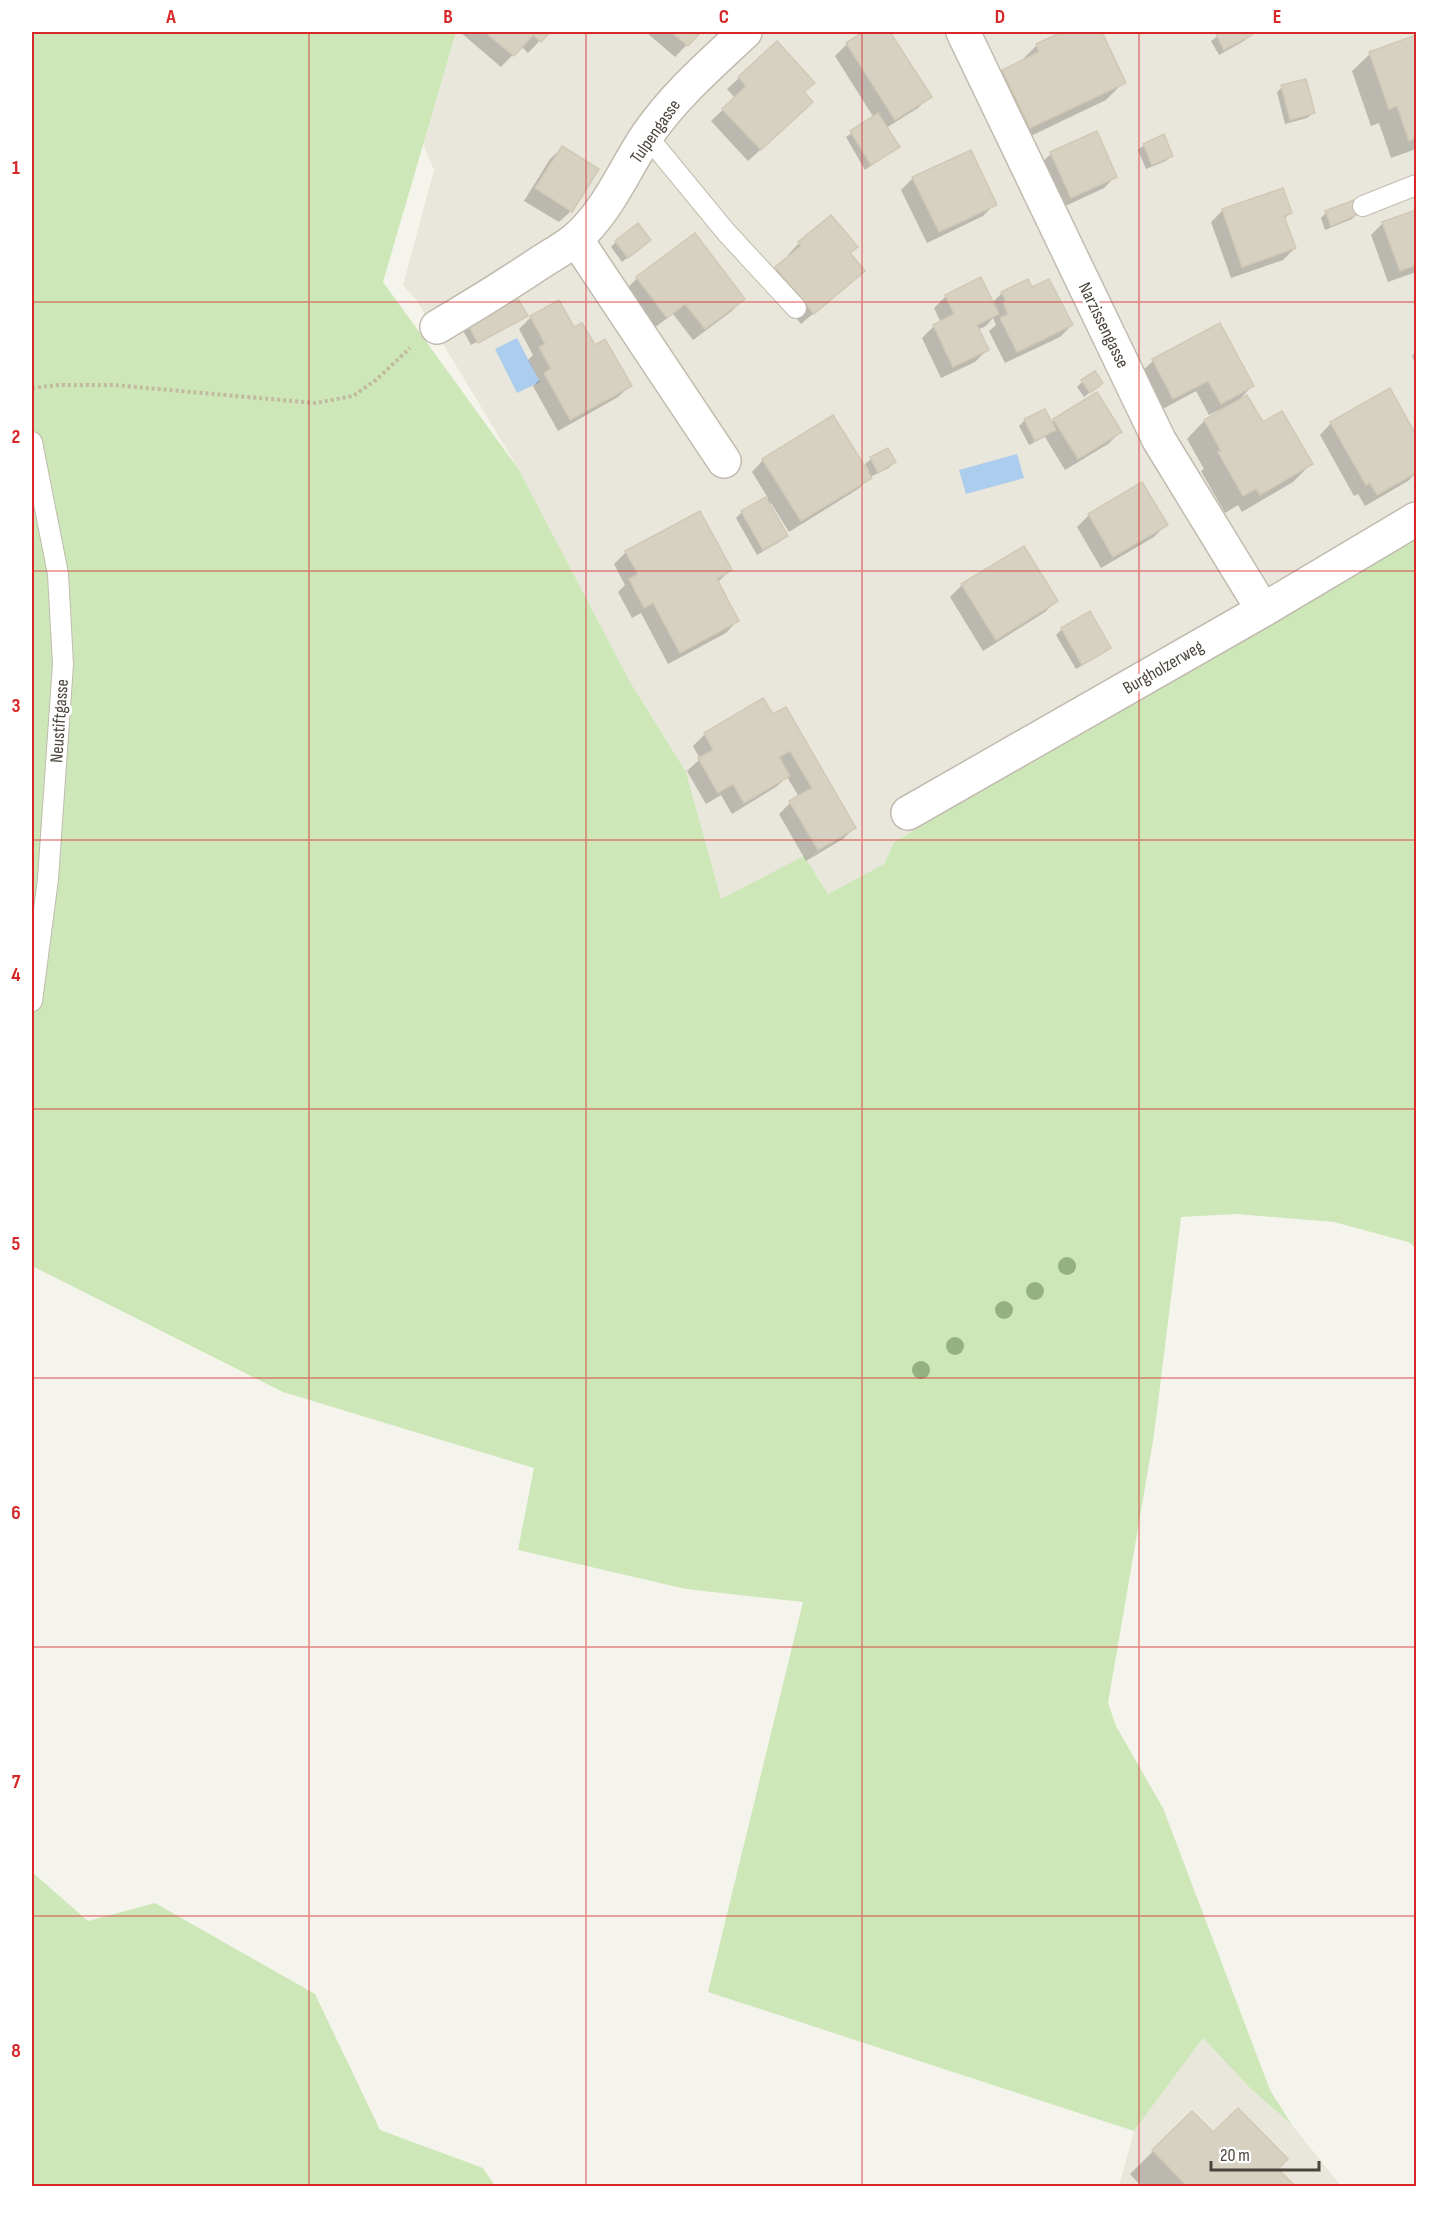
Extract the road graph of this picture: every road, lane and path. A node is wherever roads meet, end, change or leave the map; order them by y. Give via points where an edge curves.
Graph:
1 (745, 32) edge
2 (963, 32) edge
3 (647, 136) junction
4 (1416, 185) edge
5 (1363, 206) dead end
6 (576, 239) junction
7 (796, 308) dead end
8 (437, 327) joint
9 (32, 388) edge
10 (32, 442) edge
11 (724, 461) dead end
12 (1416, 519) edge
13 (1263, 610) junction
14 (908, 813) dead end
15 (32, 1001) edge

1 - 3 street, Tulpengasse via 696,78
2 - 13 street, Narzissengasse via 1159,440
3 - 6 street, Tulpengasse via 606,203
3 - 7 lane via 726,232
4 - 5 lane
6 - 8 street, Tulpengasse
6 - 11 street
8 - 9 path via 354,396 315,403 113,385
10 - 15 lane, Neustiftgasse via 58,574 63,664 48,879
12 - 13 street, Burgholzerweg
13 - 14 street, Burgholzerweg

